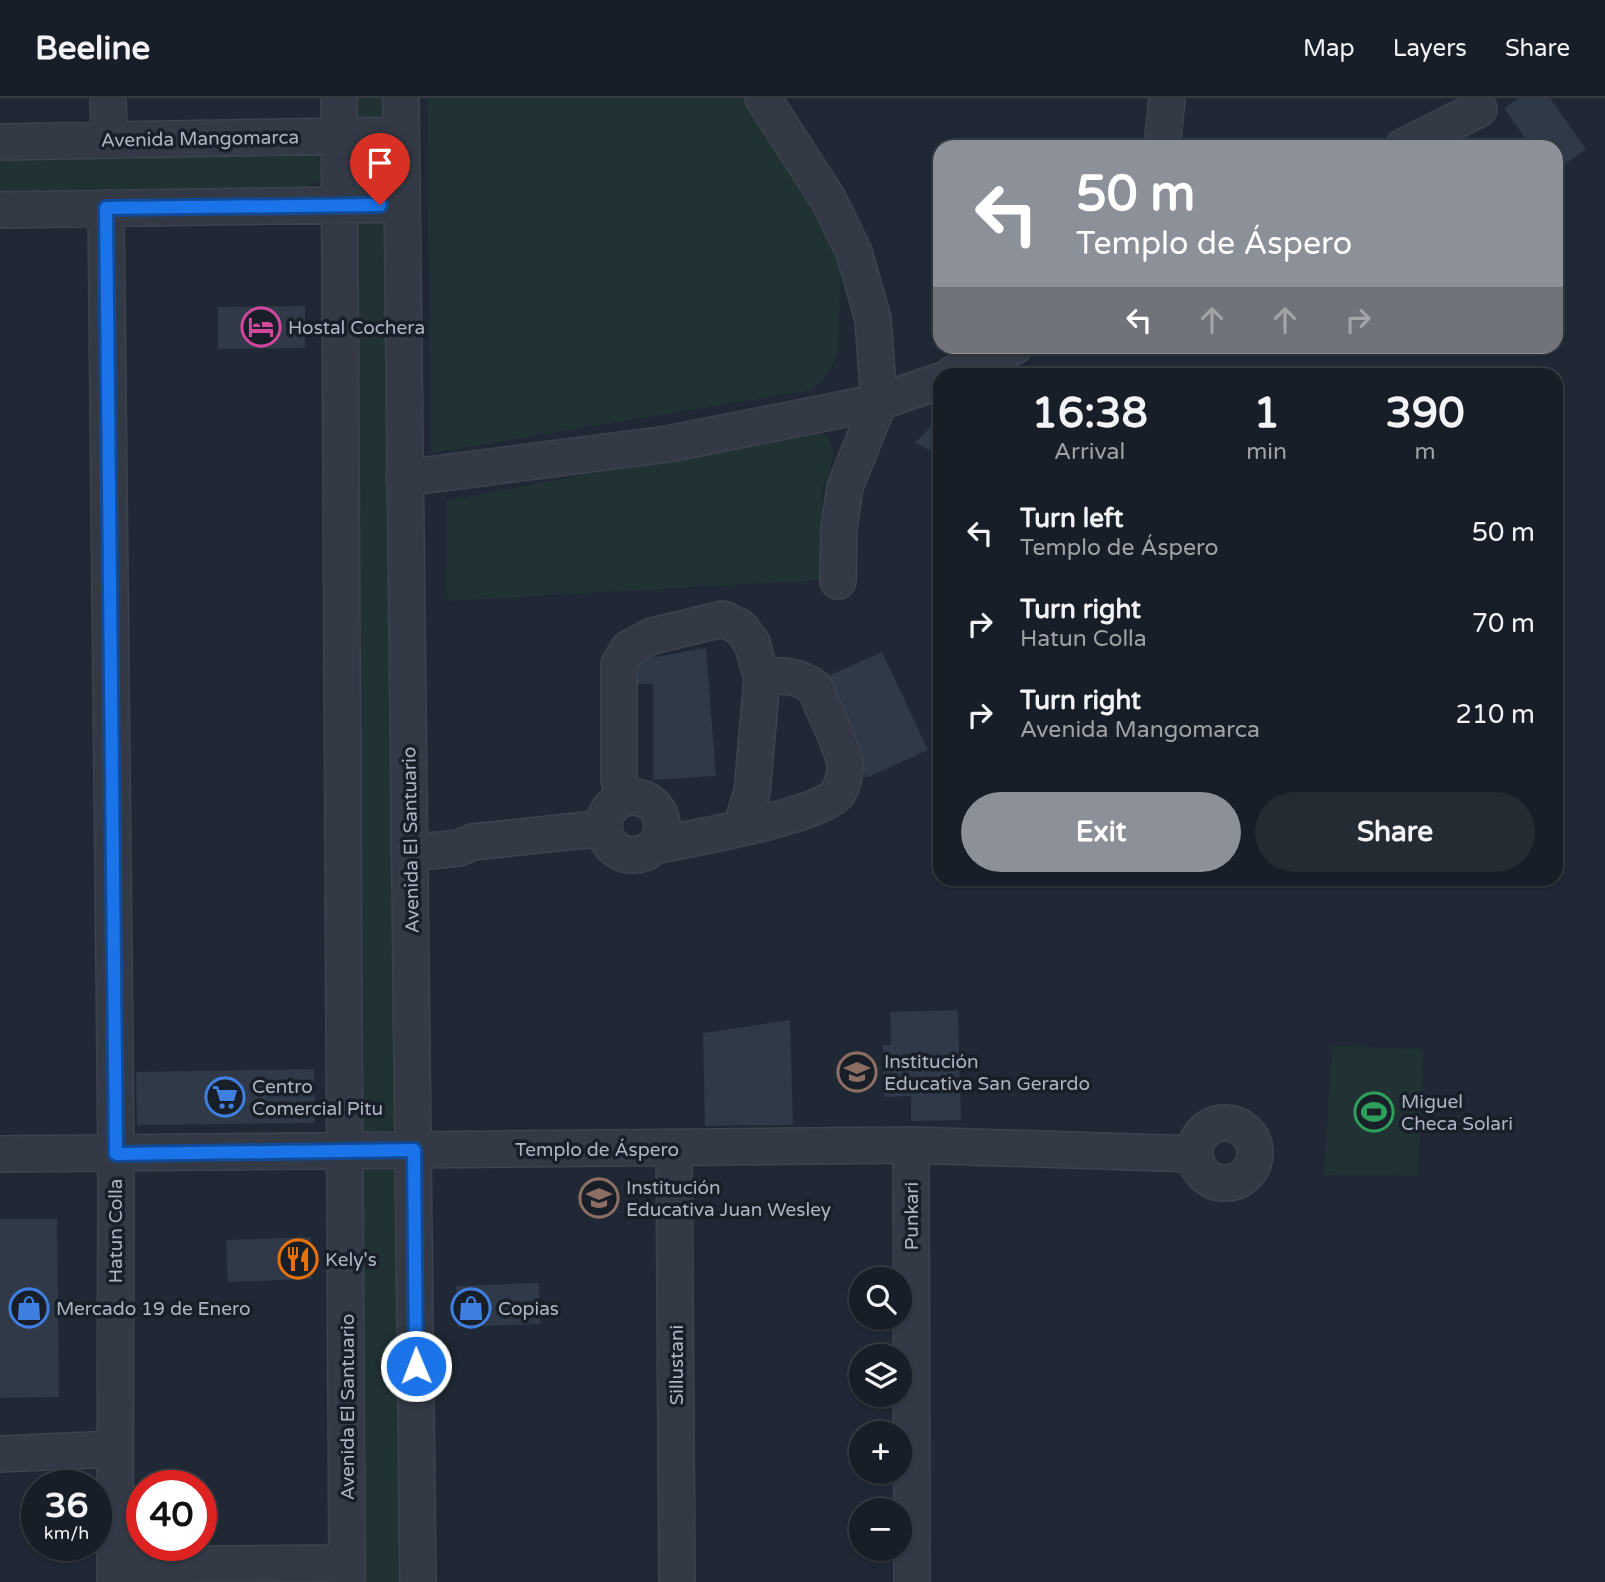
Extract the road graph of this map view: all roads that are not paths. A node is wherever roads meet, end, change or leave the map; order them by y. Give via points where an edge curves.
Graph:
1 (108, 98) edge
2 (339, 98) edge
3 (401, 98) edge
4 (763, 98) edge
5 (1167, 98) edge
6 (1479, 109) dead end
7 (401, 135) junction
8 (340, 136) junction
9 (109, 140) junction
10 (1163, 140) edge
11 (1417, 140) edge
12 (0, 142) edge
13 (402, 204) junction
14 (338, 206) junction
15 (106, 208) junction
16 (0, 210) edge
17 (997, 354) edge
18 (966, 368) edge
19 (933, 383) edge
20 (879, 402) junction
21 (404, 478) junction
22 (838, 581) dead end
23 (762, 679) junction
24 (624, 798) junction
25 (741, 828) junction
26 (605, 833) junction
27 (654, 846) junction
28 (410, 853) junction
29 (911, 1145) junction
30 (674, 1149) junction
31 (414, 1150) junction
32 (347, 1152) junction
33 (0, 1154) edge
34 (116, 1154) junction
35 (1195, 1154) dead end
36 (114, 1449) junction
37 (0, 1454) edge
38 (347, 1572) edge
39 (115, 1574) edge
40 (418, 1582) edge
41 (677, 1582) edge
42 (912, 1582) edge

1 - 9 street
2 - 8 street, Avenida El Santuario
3 - 7 street, Avenida El Santuario
4 - 20 street via 828,199 854,253 873,319
5 - 10 street
6 - 11 street
7 - 8 street, Avenida Mangomarca
7 - 13 street, Avenida El Santuario
8 - 9 street, Avenida Mangomarca
8 - 14 street, Avenida El Santuario
9 - 12 street, Avenida Mangomarca
13 - 14 street
13 - 21 street, Avenida El Santuario
14 - 15 street
14 - 32 street, Avenida El Santuario
15 - 16 street
15 - 34 street, Hatun Colla
17 - 18 street
19 - 20 street
20 - 21 street via 668,444
20 - 22 street via 845,487
21 - 28 street, Avenida El Santuario
23 - 24 street via 752,643 740,626 723,619 652,636 628,649 619,664 617,711 619,780
23 - 25 street via 752,792
23 - 25 street via 792,677 815,688 845,764 844,779 837,794 822,804
24 - 26 street via 609,810
24 - 27 street via 643,798 658,811 663,830
25 - 27 street
26 - 27 street via 611,846 628,855
26 - 28 street via 473,842 459,848
28 - 31 street, Avenida El Santuario
29 - 30 street, Templo de Áspero
29 - 35 street, Templo de Áspero
29 - 42 street, Punkari
30 - 31 street, Templo de Áspero
30 - 41 street, Sillustani
31 - 32 street, Templo de Áspero
31 - 40 street, Avenida El Santuario
32 - 34 street, Templo de Áspero
32 - 38 street, Avenida El Santuario
33 - 34 street, Templo de Áspero
34 - 36 street, Hatun Colla
36 - 37 street
36 - 39 street, Hatun Colla
38 - 39 street

